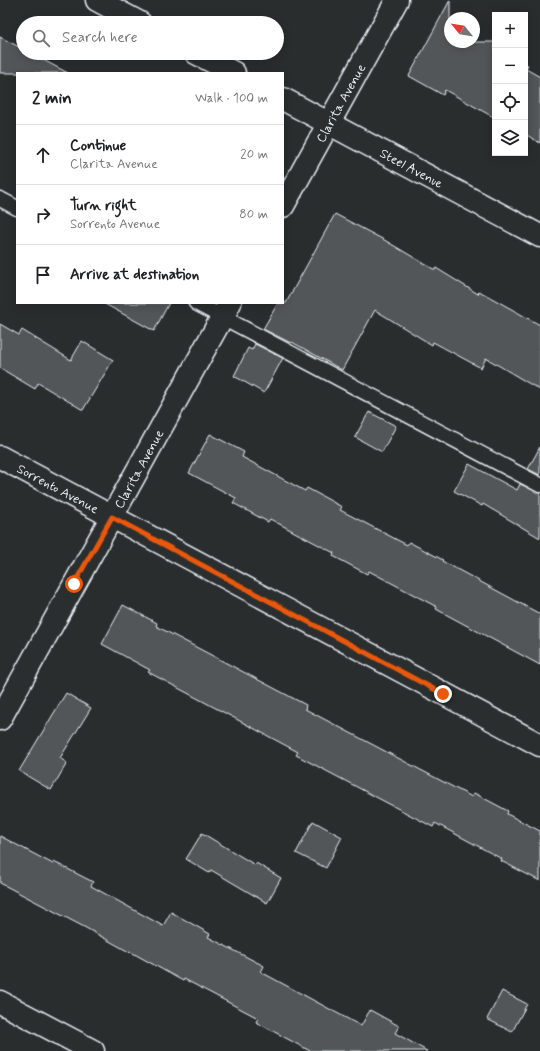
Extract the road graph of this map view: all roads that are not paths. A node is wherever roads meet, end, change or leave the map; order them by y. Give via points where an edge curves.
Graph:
1 (97, 0) edge
2 (397, 0) edge
3 (127, 16) edge
4 (209, 60) edge
5 (232, 72) edge
6 (284, 100) edge
7 (329, 123) junction
8 (0, 199) edge
9 (284, 204) edge
10 (16, 207) edge
11 (540, 236) edge
12 (200, 304) edge
13 (226, 310) edge
14 (0, 457) edge
15 (540, 485) edge
16 (112, 517) junction
17 (0, 719) edge
18 (540, 745) edge
19 (0, 1002) edge
20 (93, 1051) edge

1 - 3 street
2 - 7 street, Clarita Avenue
4 - 5 street
6 - 7 street, Steel Avenue
7 - 9 street, Clarita Avenue
7 - 11 street, Steel Avenue
8 - 10 lane
12 - 13 lane
13 - 15 lane
13 - 16 street, Clarita Avenue
14 - 16 street, Sorrento Avenue
16 - 17 street, Clarita Avenue
16 - 18 street, Sorrento Avenue
19 - 20 street

